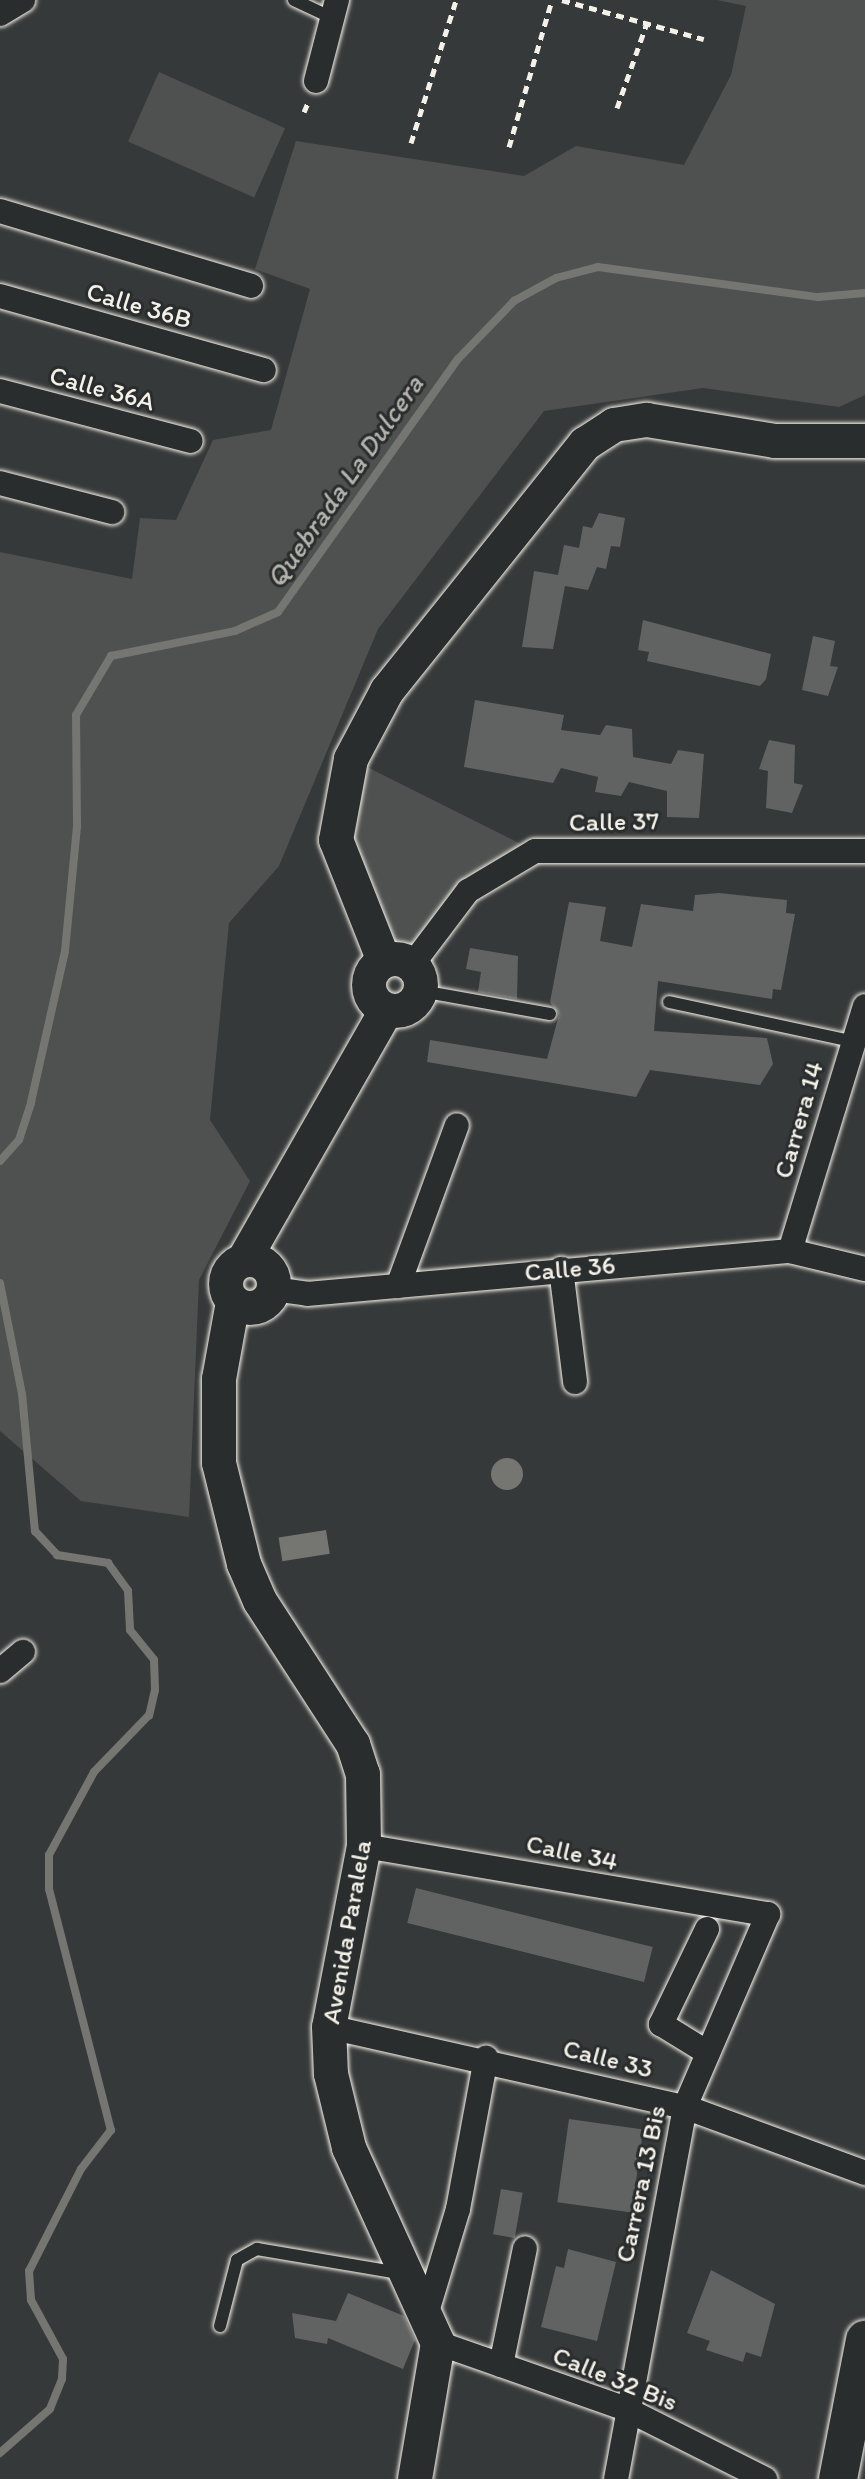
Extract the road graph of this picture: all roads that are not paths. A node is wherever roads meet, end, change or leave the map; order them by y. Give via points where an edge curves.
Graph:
1 (23, 0) edge
2 (294, 0) edge
3 (335, 9) edge
4 (0, 14) edge
5 (316, 81) dead end
6 (0, 211) edge
7 (251, 286) dead end
8 (0, 296) edge
9 (264, 370) dead end
10 (0, 391) edge
11 (191, 441) dead end
12 (865, 441) edge
13 (0, 483) edge
14 (112, 512) dead end
15 (865, 851) edge
16 (405, 972) junction
17 (669, 1002) dead end
18 (865, 1006) edge
19 (386, 1011) junction
20 (550, 1014) dead end
21 (851, 1041) junction
22 (457, 1125) dead end
23 (790, 1251) junction
24 (244, 1260) junction
25 (561, 1269) junction
26 (865, 1269) edge
27 (398, 1286) junction
28 (273, 1289) junction
29 (233, 1302) junction
30 (575, 1382) dead end
31 (23, 1652) dead end
32 (0, 1671) edge
33 (364, 1846) junction
34 (768, 1914) joint
35 (707, 1929) dead end
36 (329, 2027) junction
37 (708, 2053) junction
38 (486, 2058) junction
39 (685, 2107) junction
40 (865, 2173) edge
41 (525, 2248) dead end
42 (410, 2275) junction
43 (220, 2326) dead end
44 (432, 2329) junction
45 (865, 2340) edge
46 (501, 2365) junction
47 (624, 2408) junction
48 (865, 2424) edge
49 (415, 2479) edge
50 (616, 2479) edge
51 (765, 2479) edge
52 (838, 2479) edge
53 (855, 2479) edge

1 - 4 street
2 - 3 lane
3 - 5 street
6 - 7 street
8 - 9 street, Calle 36B
10 - 11 street, Calle 36A
12 - 16 main road via 775,441 647,420 614,425 585,444 387,691 351,759 336,840
13 - 14 street
15 - 16 street, Calle 37 via 535,851 468,891
16 - 19 main road via 408,1009
16 - 19 main road via 368,986
16 - 20 lane
17 - 21 lane
18 - 21 street, Carrera 14
19 - 24 main road
21 - 23 street, Carrera 14
22 - 27 street
23 - 25 street, Calle 36
23 - 26 street, Calle 36
24 - 28 main road via 265,1264
24 - 29 main road via 228,1273
25 - 27 street, Calle 36
25 - 30 street
27 - 28 street, Calle 36 via 307,1294
28 - 29 main road via 254,1308
29 - 33 main road, Avenida Paralela via 219,1379 219,1463 228,1502 260,1601 353,1744 363,1774
31 - 32 street
33 - 34 street, Calle 34
33 - 36 main road, Avenida Paralela
34 - 37 street, Carrera 13 Bis
35 - 37 street via 661,2024
36 - 38 street, Calle 33
36 - 42 main road, Avenida Paralela via 334,2108
37 - 39 street, Carrera 13 Bis
38 - 39 street, Calle 33
38 - 44 street
39 - 40 street, Calle 33
39 - 47 street, Carrera 13 Bis
41 - 46 street
42 - 43 lane via 257,2249 237,2260
42 - 44 main road, Avenida Paralela
44 - 46 street, Calle 32 Bis
44 - 49 main road
45 - 52 main road
46 - 47 street, Calle 32 Bis
47 - 50 street, Carrera 13 Bis
47 - 51 street, Calle 32 Bis
48 - 53 lane

